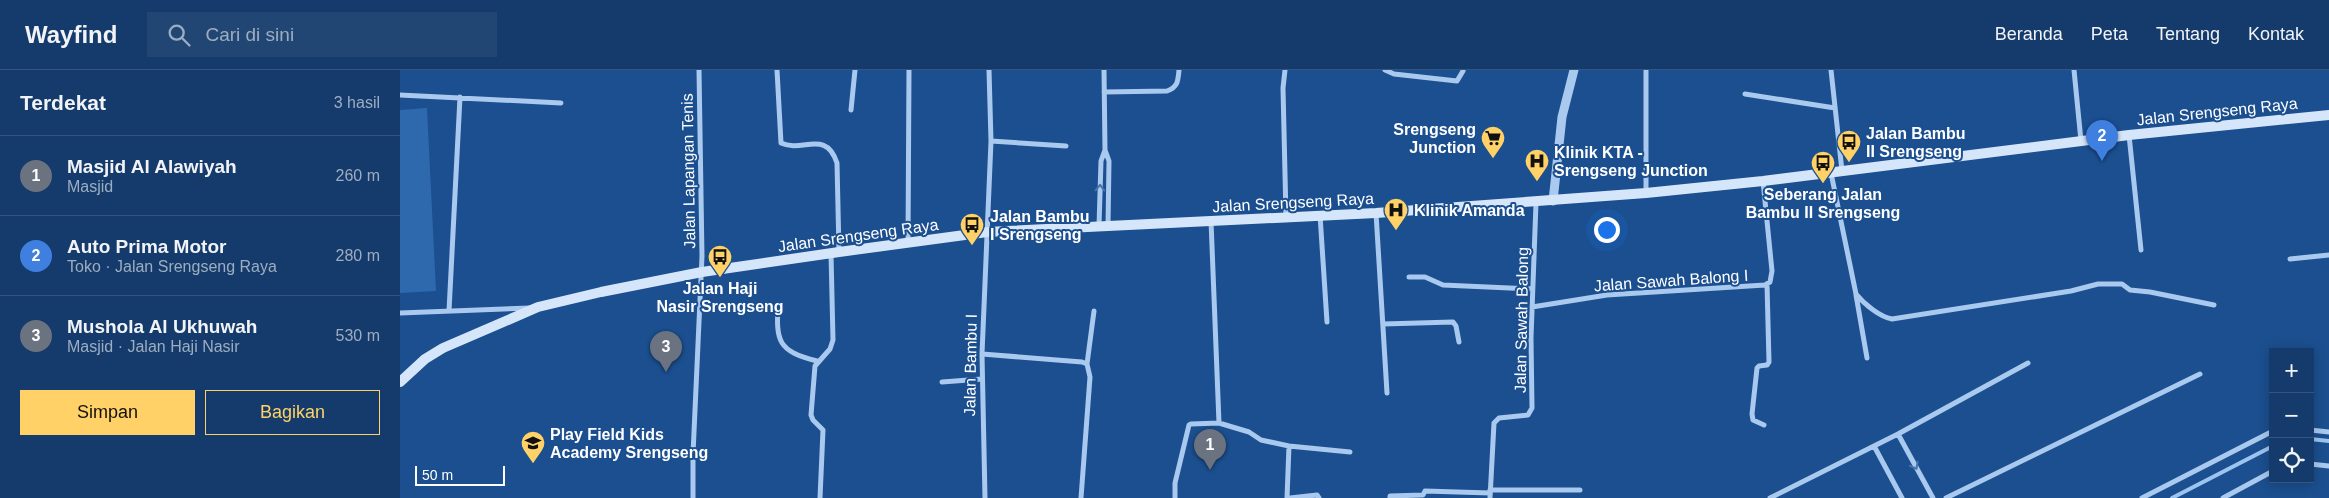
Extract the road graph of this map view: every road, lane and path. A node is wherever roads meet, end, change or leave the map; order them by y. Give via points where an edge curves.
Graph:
1 (699, 70) edge
2 (777, 70) edge
3 (855, 70) edge
4 (909, 70) edge
5 (989, 70) edge
6 (1104, 70) edge
7 (1179, 70) edge
8 (1285, 70) edge
9 (1385, 70) edge
10 (1574, 70) edge
11 (1646, 70) edge
12 (1831, 70) edge
13 (2074, 70) edge
14 (1463, 72) dead end
15 (1104, 92) junction
16 (1744, 94) dead end
17 (400, 95) edge
18 (460, 97) junction
19 (561, 104) dead end
20 (1835, 108) junction
21 (851, 110) dead end
22 (2329, 115) edge
23 (2129, 135) junction
24 (990, 140) junction
25 (2081, 141) junction
26 (1066, 146) dead end
27 (1105, 150) junction
28 (1842, 172) junction
29 (1831, 173) junction
30 (1763, 182) junction
31 (1646, 193) junction
32 (1553, 201) junction
33 (1536, 203) junction
34 (1376, 213) junction
35 (1320, 215) junction
36 (1286, 216) junction
37 (1211, 221) junction
38 (1104, 227) junction
39 (987, 232) junction
40 (908, 243) junction
41 (2141, 250) dead end
42 (835, 253) junction
43 (2329, 255) edge
44 (2290, 259) dead end
45 (702, 272) junction
46 (1409, 277) dead end
47 (1766, 284) junction
48 (1533, 289) junction
49 (1856, 294) junction
50 (778, 304) dead end
51 (2214, 305) dead end
52 (538, 307) junction
53 (1532, 307) junction
54 (449, 311) junction
55 (1094, 312) dead end
56 (400, 313) edge
57 (1327, 322) dead end
58 (1383, 324) junction
59 (1459, 342) dead end
60 (982, 354) junction
61 (1867, 358) dead end
62 (817, 362) junction
63 (2028, 363) dead end
64 (1087, 364) junction
65 (2200, 374) dead end
66 (982, 379) junction
67 (400, 382) edge
68 (942, 382) dead end
69 (1387, 393) dead end
70 (1219, 423) junction
71 (1764, 425) dead end
72 (2314, 430) edge
73 (2329, 432) edge
74 (2269, 433) edge
75 (1898, 434) junction
76 (1289, 446) junction
77 (1874, 446) junction
78 (1350, 452) dead end
79 (2314, 464) edge
80 (2329, 466) edge
81 (2269, 473) edge
82 (1580, 490) dead end
83 (1490, 494) edge
84 (692, 498) edge
85 (820, 498) edge
86 (984, 498) edge
87 (1081, 498) edge
88 (1175, 498) edge
89 (1288, 498) edge
90 (1319, 498) edge
91 (1390, 498) edge
92 (1770, 498) edge
93 (1902, 498) edge
94 (1933, 498) edge
95 (1946, 498) edge
96 (2142, 498) edge
97 (2223, 498) edge

1 - 45 street, Jalan Lapangan Tenis
2 - 42 street via 781,144 822,145 830,148 837,163
3 - 21 street
4 - 40 street
5 - 24 street, Jalan Bambu I
6 - 15 street
7 - 15 street via 1178,83 1167,91
8 - 36 street
9 - 14 street via 1394,74 1458,81
10 - 32 street via 1562,118
11 - 31 street
12 - 20 street
13 - 25 street
15 - 27 street
16 - 20 street
17 - 18 street
18 - 19 street
18 - 54 street
20 - 28 street
22 - 23 main road, Jalan Srengseng Raya
23 - 25 main road, Jalan Srengseng Raya
23 - 41 street
24 - 26 street
24 - 39 street, Jalan Bambu I
25 - 28 main road, Jalan Srengseng Raya
38 -> 27 street via 1101,161
27 - 38 street via 1109,161
28 - 29 main road, Jalan Srengseng Raya
29 - 30 main road, Jalan Srengseng Raya
29 - 49 street
30 - 31 main road, Jalan Srengseng Raya
30 - 47 street, Jalan Sawah Balong I via 1772,271 1770,282
31 - 32 main road, Jalan Srengseng Raya
32 - 33 main road, Jalan Srengseng Raya
33 - 34 main road, Jalan Srengseng Raya
33 - 48 street, Jalan Sawah Balong
34 - 35 main road, Jalan Srengseng Raya
34 - 58 street
35 - 36 main road, Jalan Srengseng Raya
35 - 57 street
36 - 37 main road, Jalan Srengseng Raya
37 - 38 main road, Jalan Srengseng Raya
37 - 70 street
38 - 39 main road, Jalan Srengseng Raya
39 - 40 main road, Jalan Srengseng Raya
39 - 60 street, Jalan Bambu I
40 - 42 main road, Jalan Srengseng Raya
42 - 45 main road, Jalan Srengseng Raya
42 - 62 street via 833,340 830,349
43 - 44 street
45 - 52 main road, Jalan Srengseng Raya
45 - 84 street, Jalan Lapangan Tenis
46 - 48 street via 1425,277 1443,285
47 - 53 street, Jalan Sawah Balong I via 1607,295
47 - 71 street via 1769,362 1757,368 1752,414 1753,420
48 - 53 street, Jalan Sawah Balong
49 - 51 street via 1881,315 1892,319 2098,284 2122,284 2130,290
49 - 61 street
50 - 62 street via 777,335 781,342 792,352
52 - 54 street
52 - 67 main road, Jalan Srengseng Raya via 443,348 425,359
53 - 83 street, Jalan Sawah Balong via 1532,408 1528,415 1500,418 1494,423
54 - 56 street
55 - 64 street
58 - 59 street via 1453,322
58 - 69 street
60 - 64 street
60 - 66 street, Jalan Bambu I
62 - 85 street via 811,415 823,430
63 - 75 street
64 - 87 street via 1090,377
65 - 95 street
66 - 68 street
66 - 86 street, Jalan Bambu I
70 - 76 street via 1249,432 1261,440
70 - 88 street via 1189,425 1175,483
72 - 73 street
74 - 96 street
75 - 77 street
75 -> 94 street
76 - 78 street
76 - 89 street
77 - 92 street
77 - 93 street
79 - 80 street
81 - 97 street
82 - 83 street
83 - 91 street via 1425,491 1423,496
89 - 90 street via 1317,495

